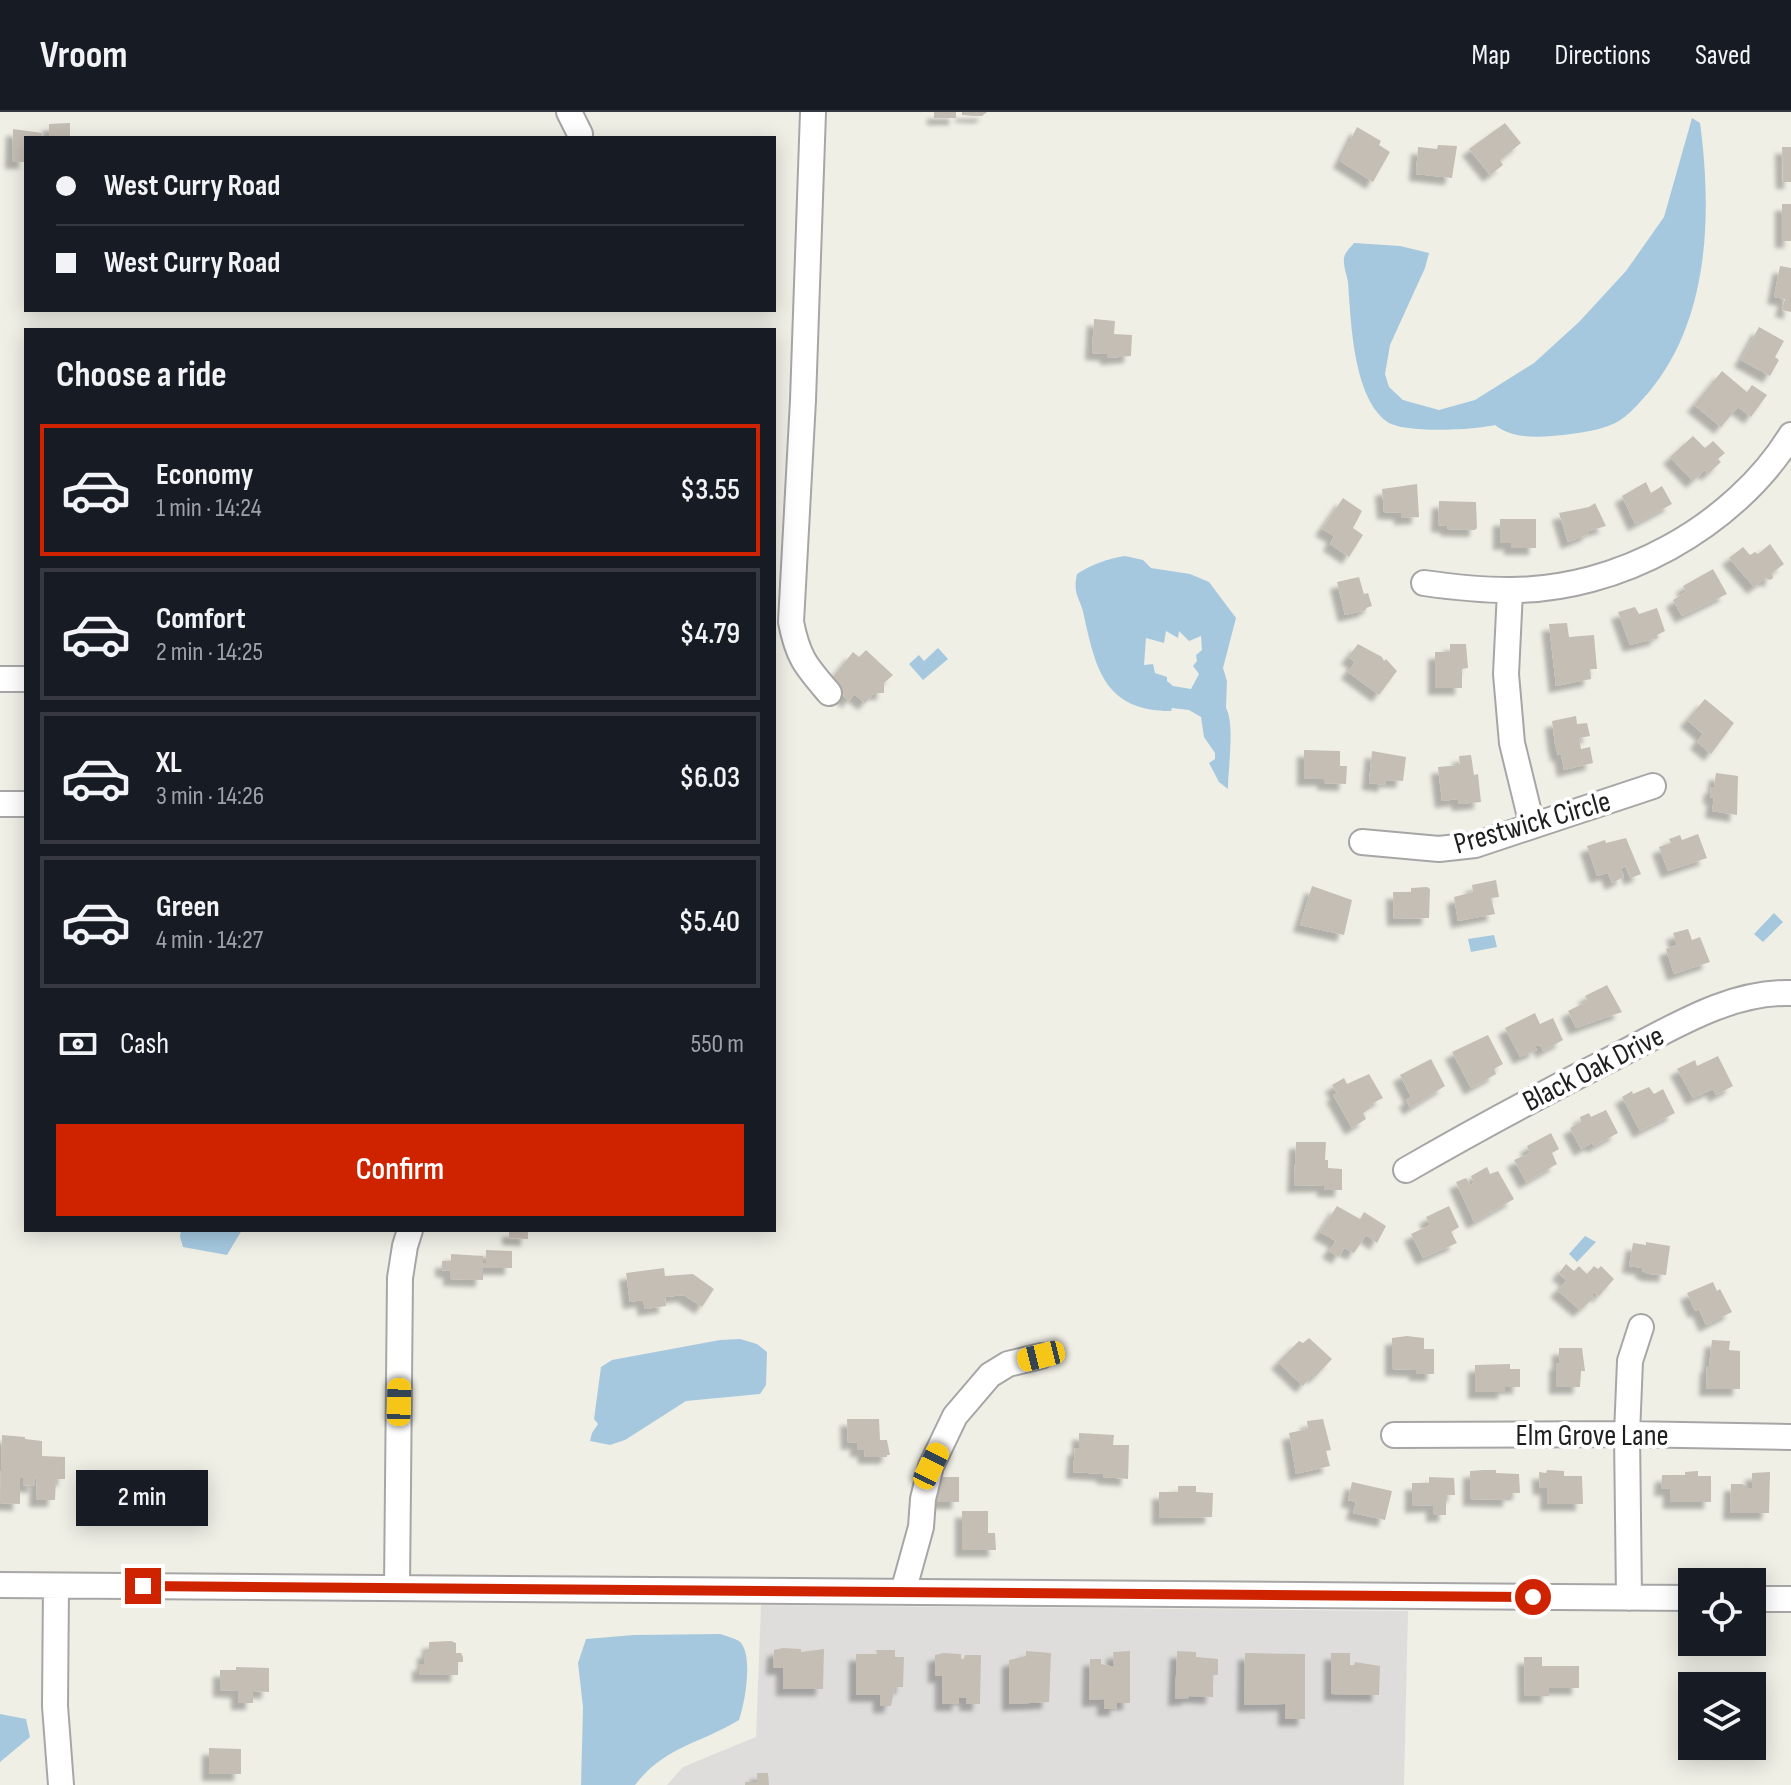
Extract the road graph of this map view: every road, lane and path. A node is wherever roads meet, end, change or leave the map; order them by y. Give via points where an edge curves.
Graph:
1 (569, 112) edge
2 (813, 112) edge
3 (580, 134) dead end
4 (1791, 435) edge
5 (1424, 583) dead end
6 (1510, 591) junction
7 (0, 679) edge
8 (24, 679) edge
9 (829, 693) dead end
10 (1653, 786) dead end
11 (0, 804) edge
12 (24, 804) edge
13 (1532, 825) junction
14 (1362, 842) dead end
15 (1791, 993) edge
16 (1406, 1170) dead end
17 (409, 1232) edge
18 (1641, 1327) dead end
19 (1041, 1356) dead end
20 (1627, 1434) junction
21 (1394, 1435) dead end
22 (1791, 1437) edge
23 (0, 1585) edge
24 (56, 1586) junction
25 (397, 1588) junction
26 (903, 1592) junction
27 (1629, 1598) junction
28 (1678, 1598) edge
29 (1766, 1599) edge
30 (1791, 1599) edge
31 (61, 1785) edge

1 - 3 street
2 - 9 street via 791,622 803,663
4 - 6 street via 1736,502 1688,538 1605,576
5 - 6 street
6 - 13 street via 1506,674 1512,743
7 - 8 street
10 - 13 street, Prestwick Circle
11 - 12 street
13 - 14 street, Prestwick Circle via 1451,848
15 - 16 street, Black Oak Drive via 1745,999 1703,1013
17 - 25 street via 400,1278
18 - 20 street via 1630,1361
19 - 26 street via 1008,1364 990,1375 955,1416 931,1466
20 - 21 street, Elm Grove Lane
20 - 22 street, Elm Grove Lane
20 - 27 street
23 - 24 street
24 - 25 street
24 - 31 street via 55,1706
25 - 26 street
26 - 27 street
27 - 28 street
29 - 30 street

